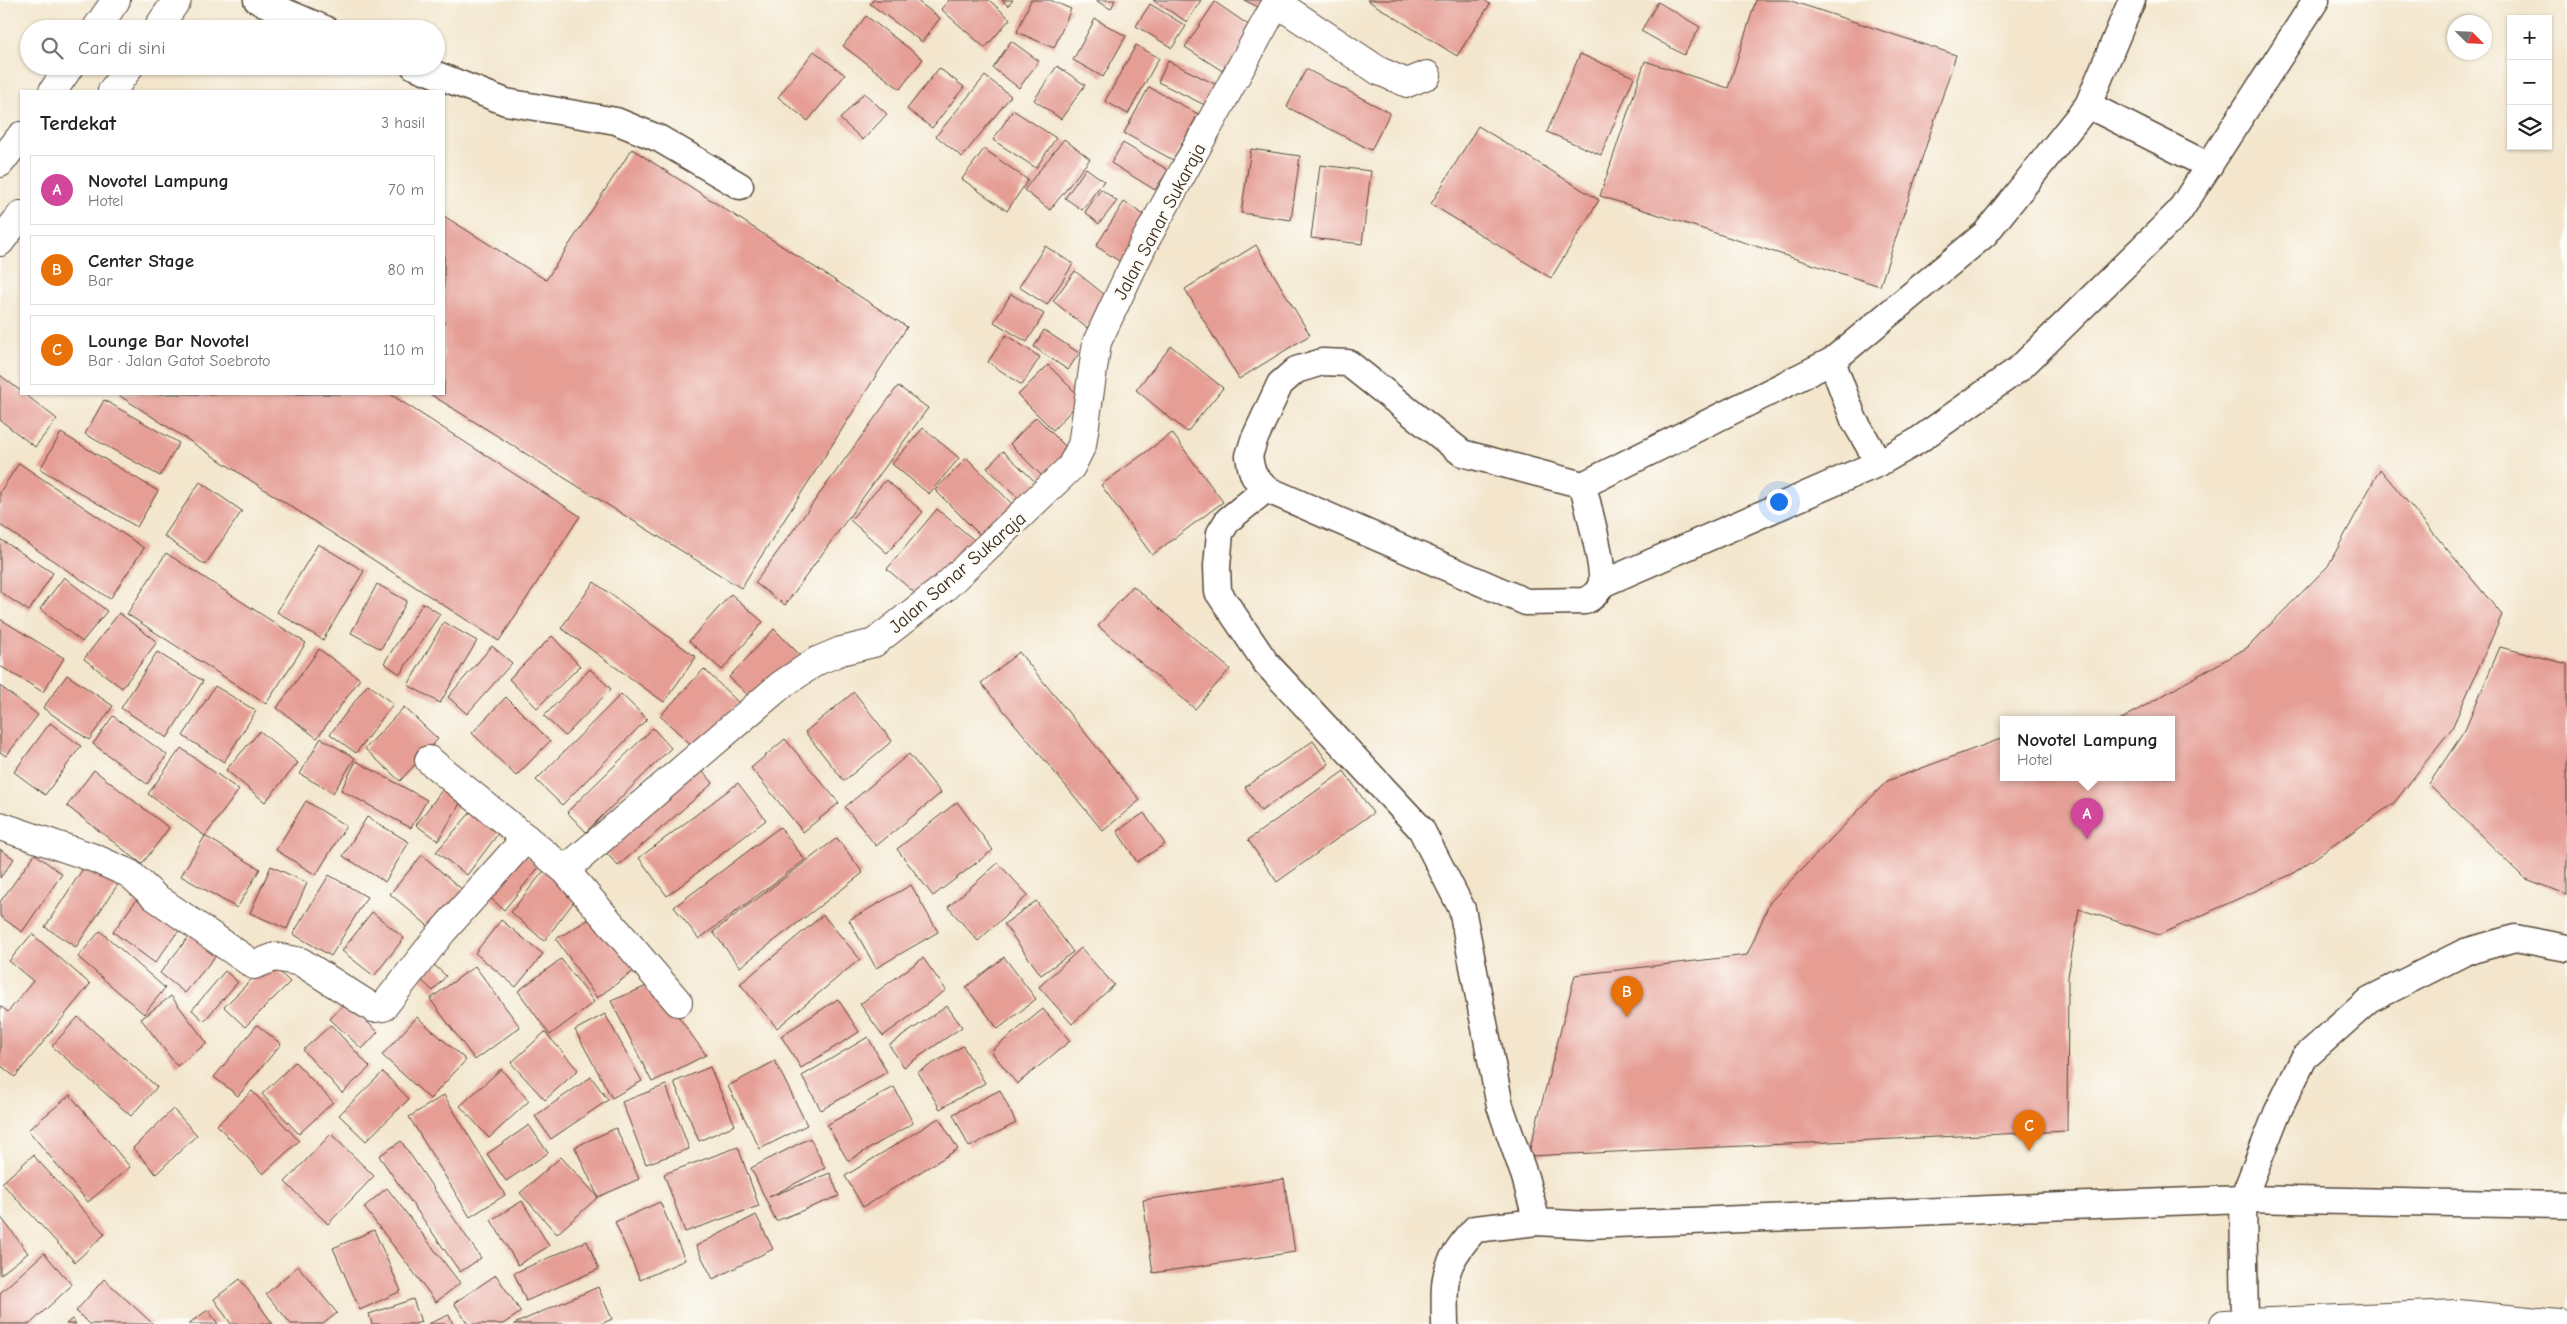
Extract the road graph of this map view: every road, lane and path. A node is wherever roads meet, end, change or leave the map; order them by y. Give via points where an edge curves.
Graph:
1 (116, 0) edge
2 (177, 0) edge
3 (257, 0) edge
4 (2132, 0) edge
5 (2316, 0) edge
6 (1278, 1) edge
7 (102, 20) edge
8 (163, 20) edge
9 (304, 20) edge
10 (64, 75) edge
11 (124, 75) edge
12 (437, 75) edge
13 (1427, 75) dead end
14 (54, 90) edge
15 (113, 90) edge
16 (2088, 104) junction
17 (20, 137) edge
18 (0, 163) edge
19 (2208, 166) junction
20 (740, 186) dead end
21 (20, 216) edge
22 (0, 242) edge
23 (1832, 361) junction
24 (1879, 463) junction
25 (1583, 485) junction
26 (1266, 489) junction
27 (1602, 584) junction
28 (429, 760) dead end
29 (0, 826) edge
30 (526, 838) junction
31 (565, 870) junction
32 (2567, 948) edge
33 (678, 1002) dead end
34 (2243, 1199) junction
35 (2567, 1205) edge
36 (1537, 1222) junction
37 (1445, 1324) edge
38 (2235, 1324) edge
39 (2559, 1324) edge

1 - 7 main road
2 - 8 main road
3 - 9 lane
4 - 16 lane
5 - 19 lane
6 - 13 main road via 1379,71 1408,83
6 - 31 main road, Jalan Sanar Sukaraja via 1144,243 1097,342 1082,445 1071,467 944,588 874,642 817,661 781,685
10 - 14 main road
11 - 15 main road
12 - 20 lane via 506,102 616,122 660,139
16 - 19 lane
16 - 23 lane via 1985,234
17 - 18 main road
19 - 24 lane via 2179,212 2020,368 1916,442
21 - 22 main road
23 - 24 lane via 1854,420
23 - 25 lane
24 - 27 lane
25 - 26 lane via 1462,453 1348,363 1322,362 1296,370 1280,384 1254,440 1249,456 1251,467 1254,476
25 - 27 lane
26 - 27 lane via 1526,602 1585,601 1592,598
26 - 36 lane via 1228,520 1220,533 1218,592 1266,663 1421,829 1462,909 1500,1106 1525,1176
28 - 30 main road
29 - 30 main road via 94,858 130,874 155,897 254,965 276,956 301,962 373,1008 383,1007 442,932
30 - 31 main road
31 - 33 main road
32 - 34 lane via 2515,938 2465,952 2369,1000 2304,1058 2277,1113
34 - 35 lane
34 - 36 lane via 1588,1225
34 - 38 lane
36 - 37 lane via 1475,1229 1455,1251 1446,1274
38 - 39 main road via 2458,1314

